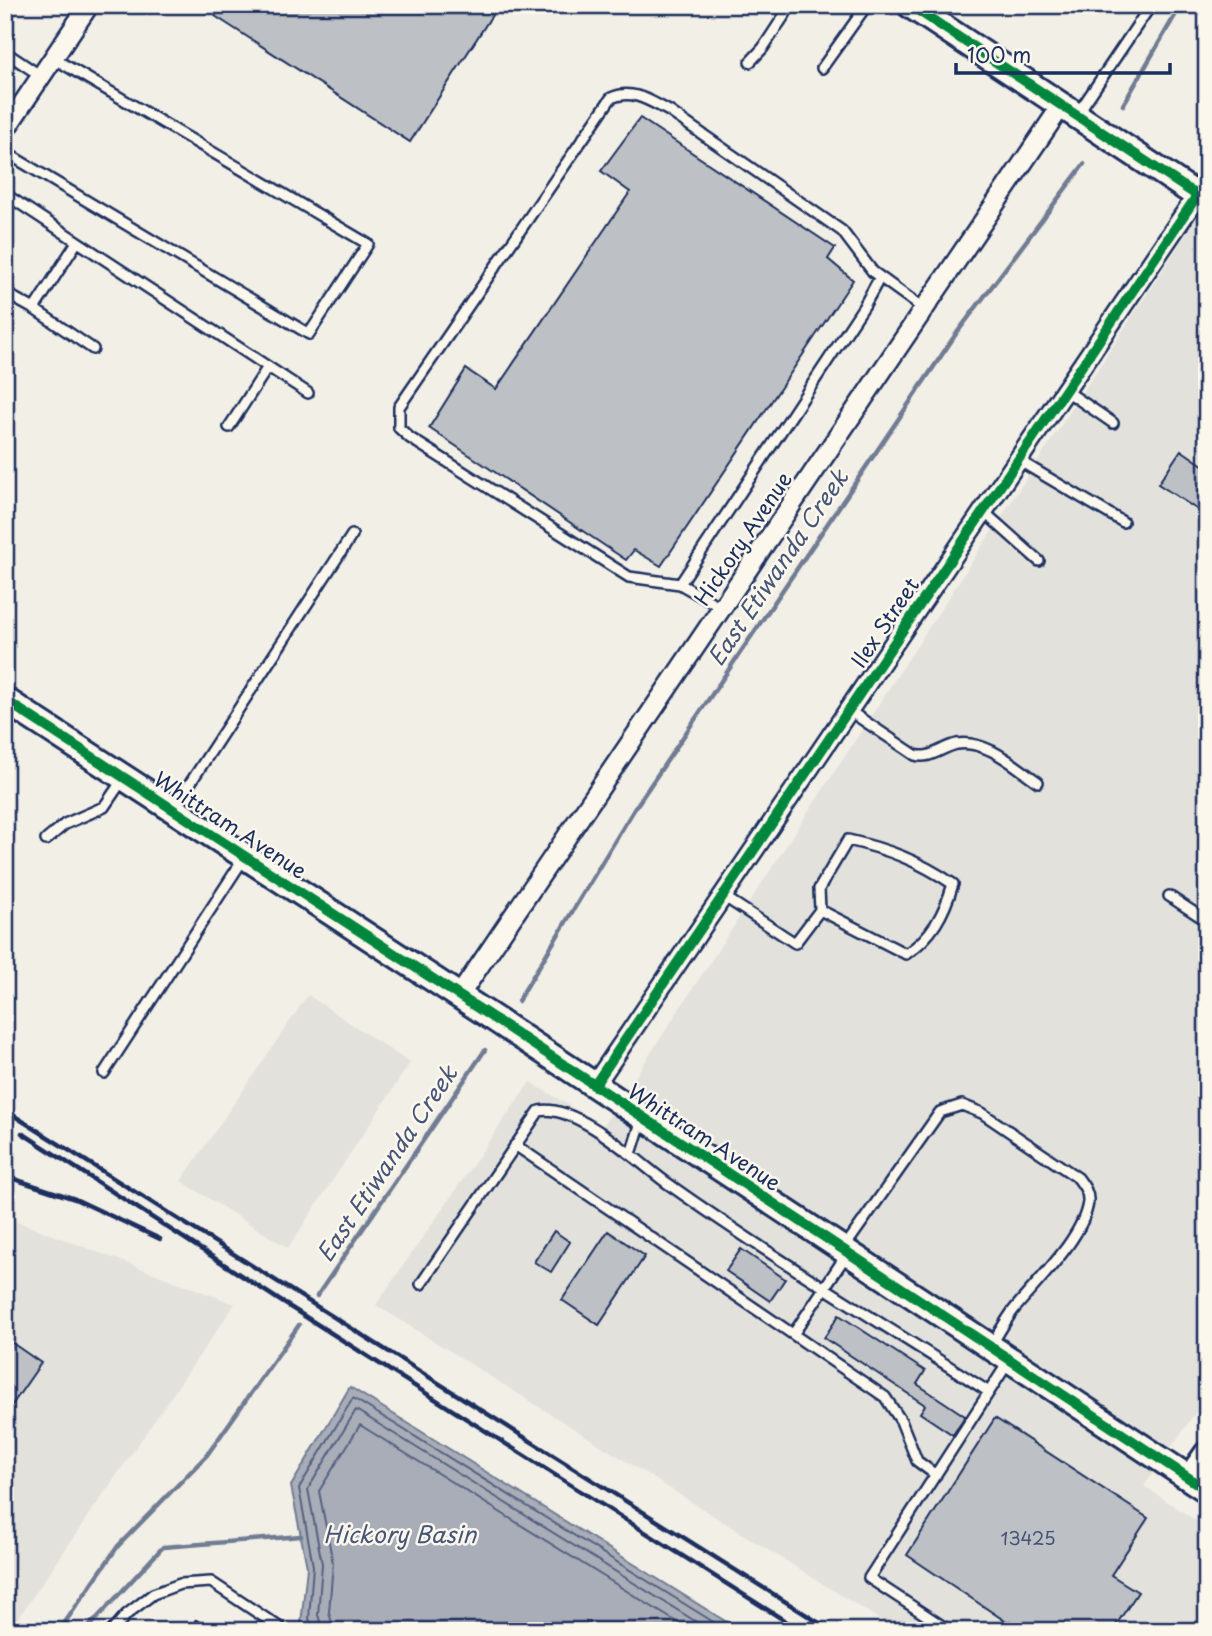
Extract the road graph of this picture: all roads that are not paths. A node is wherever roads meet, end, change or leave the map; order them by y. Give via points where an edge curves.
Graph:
1 (89, 5) edge
2 (792, 5) edge
3 (867, 5) edge
4 (909, 5) edge
5 (1150, 5) edge
6 (5, 52) edge
7 (53, 58) junction
8 (750, 62) dead end
9 (822, 68) dead end
10 (41, 76) junction
11 (1070, 110) junction
12 (5, 130) edge
13 (5, 152) edge
14 (1204, 193) edge
15 (5, 194) edge
16 (78, 242) junction
17 (880, 277) junction
18 (5, 293) edge
19 (34, 309) junction
20 (924, 309) junction
21 (93, 349) dead end
22 (268, 367) junction
23 (1065, 390) junction
24 (308, 393) dead end
25 (1113, 423) dead end
26 (229, 427) dead end
27 (1018, 460) junction
28 (983, 511) junction
29 (1123, 522) dead end
30 (352, 535) dead end
31 (1039, 561) dead end
32 (680, 584) junction
33 (722, 608) junction
34 (5, 700) edge
35 (848, 710) junction
36 (124, 778) junction
37 (1038, 782) dead end
38 (173, 810) junction
39 (46, 840) dead end
40 (245, 857) junction
41 (723, 896) junction
42 (1169, 896) dead end
43 (820, 910) junction
44 (1207, 921) edge
45 (460, 996) junction
46 (104, 1073) dead end
47 (594, 1086) junction
48 (643, 1118) junction
49 (515, 1145) junction
50 (631, 1154) junction
51 (846, 1251) junction
52 (421, 1284) dead end
53 (826, 1287) junction
54 (794, 1333) junction
55 (1000, 1353) junction
56 (989, 1392) junction
57 (1207, 1454) edge
58 (936, 1475) junction
59 (1199, 1484) edge
60 (112, 1631) edge
61 (285, 1631) edge
62 (950, 1631) edge

1 - 7 street
2 - 8 lane
3 - 9 lane
4 - 11 street
5 - 11 lane, Hickory Avenue
6 - 10 lane
7 - 10 street
7 - 13 lane via 368,244 309,334
10 - 12 street
11 - 14 street
11 - 20 street, Hickory Avenue
14 - 23 street, Ilex Street
15 - 16 lane
16 - 19 lane
16 - 22 lane
17 - 20 lane
17 - 32 lane
17 - 32 lane via 842,231 669,111 639,95 620,93 611,97 399,407 398,428 410,438 629,577
18 - 19 lane
19 - 21 lane
20 - 33 street, Hickory Avenue
22 - 24 lane
22 - 26 lane
23 - 25 lane
23 - 27 street, Ilex Street
27 - 28 street, Ilex Street
27 - 29 lane
28 - 31 lane
28 - 35 street, Ilex Street
30 - 38 lane
32 - 33 lane
33 - 45 street, Hickory Avenue
34 - 36 street, Whittram Avenue
35 - 37 lane via 915,755 927,757 947,747 971,744 997,754
35 - 41 street, Ilex Street
36 - 38 street, Whittram Avenue
36 - 39 lane via 104,807 65,824
38 - 40 street, Whittram Avenue
40 - 45 street, Whittram Avenue
40 - 46 lane
41 - 43 lane via 795,943
41 - 47 street, Ilex Street
42 - 44 lane
43 - 43 lane via 819,888 848,840 921,862 953,884 945,912 923,943 905,954
45 - 47 street, Whittram Avenue
47 - 48 street, Whittram Avenue
48 - 50 lane
48 - 51 street, Whittram Avenue
49 - 50 lane via 539,1111 546,1110 568,1115
49 - 52 lane
49 - 54 lane
50 - 53 lane via 665,1182
51 - 53 lane
51 - 55 street, Whittram Avenue
51 - 55 lane via 940,1112 962,1105 982,1113 1078,1178 1088,1201 1082,1220 1048,1274 1010,1315
53 - 54 lane
53 - 56 lane
54 - 58 lane via 885,1396 917,1461
55 - 56 lane
55 - 59 street, Whittram Avenue
56 - 58 lane
57 - 59 street
58 - 62 lane via 869,1578
60 - 61 lane via 153,1594 180,1584 211,1582

